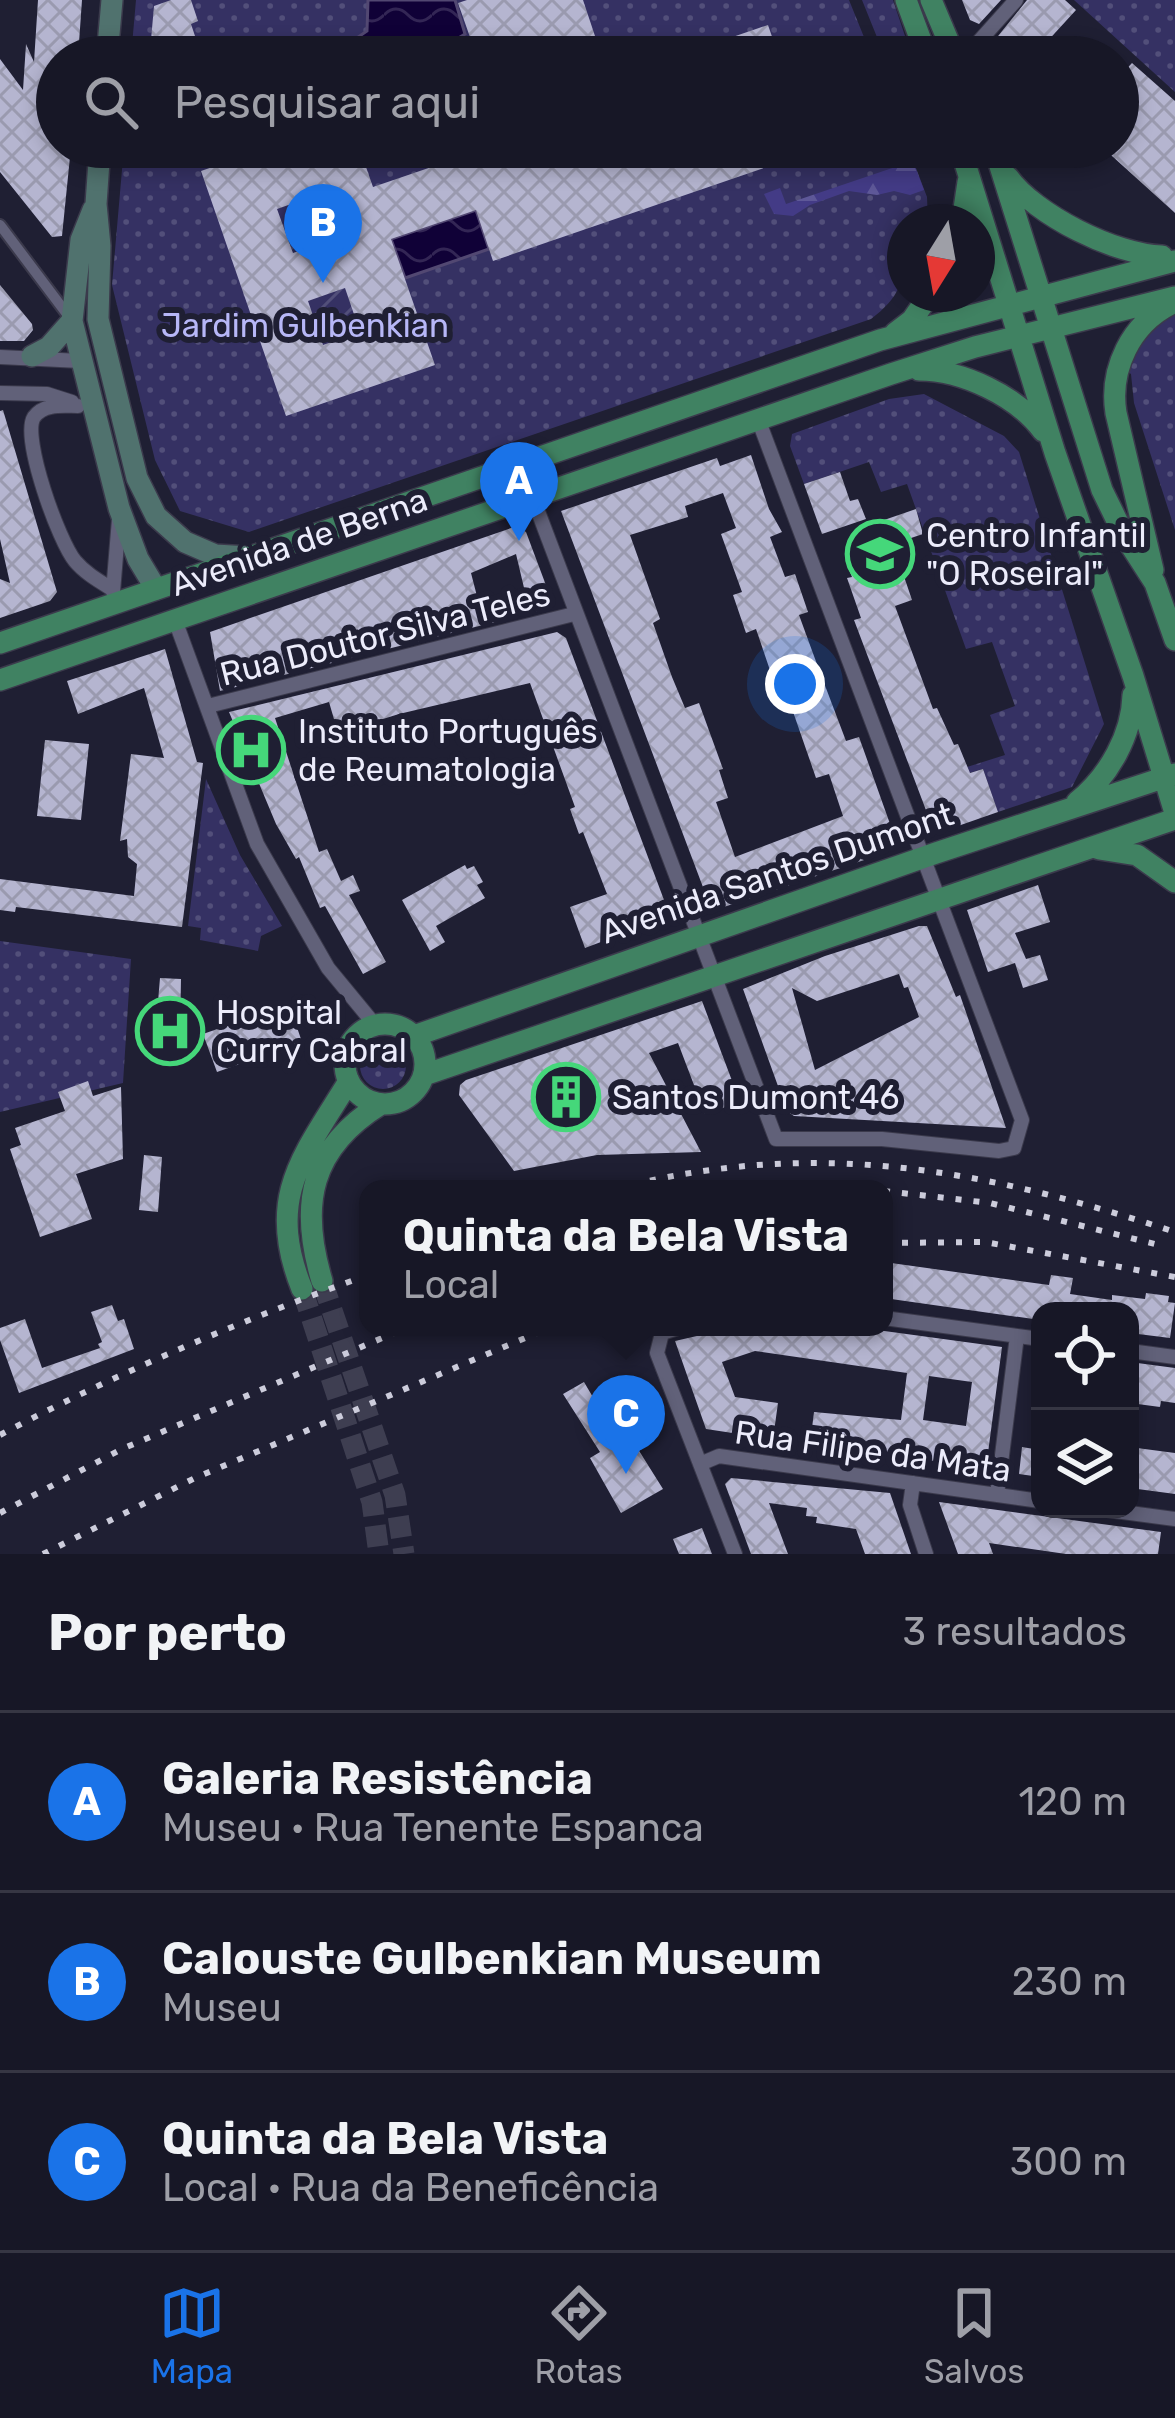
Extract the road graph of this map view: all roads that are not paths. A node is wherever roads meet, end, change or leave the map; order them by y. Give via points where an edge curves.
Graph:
1 (112, 0) edge
2 (906, 0) edge
3 (931, 0) edge
4 (1016, 0) edge
5 (109, 36) edge
6 (919, 36) edge
7 (946, 36) edge
8 (983, 36) edge
9 (99, 168) edge
10 (1001, 168) edge
11 (1005, 168) edge
12 (968, 170) joint
13 (96, 204) junction
14 (964, 204) edge
15 (0, 225) edge
16 (1175, 258) edge
17 (1042, 296) junction
18 (1175, 299) edge
19 (1010, 305) junction
20 (918, 312) edge
21 (72, 321) junction
22 (1052, 327) junction
23 (1019, 335) junction
24 (880, 340) junction
25 (32, 356) junction
26 (0, 357) edge
27 (80, 362) junction
28 (891, 374) junction
29 (0, 393) edge
30 (115, 395) junction
31 (78, 406) junction
32 (758, 419) junction
33 (96, 426) junction
34 (1055, 453) junction
35 (520, 464) junction
36 (532, 497) junction
37 (119, 508) junction
38 (250, 557) junction
39 (1155, 583) junction
40 (156, 589) junction
41 (115, 596) junction
42 (574, 614) junction
43 (175, 620) junction
44 (1175, 640) edge
45 (0, 643) edge
46 (1133, 676) junction
47 (0, 680) edge
48 (208, 706) junction
49 (1170, 776) edge
50 (1072, 806) junction
51 (1175, 816) edge
52 (1086, 850) junction
53 (923, 857) junction
54 (1175, 882) edge
55 (939, 901) junction
56 (697, 936) junction
57 (712, 976) junction
58 (375, 1025) junction
59 (413, 1036) junction
60 (424, 1075) junction
61 (349, 1081) junction
62 (381, 1104) junction
63 (893, 1319) edge
64 (659, 1336) edge
65 (1017, 1336) junction
66 (1031, 1338) edge
67 (1139, 1352) edge
68 (1175, 1357) edge
69 (700, 1464) junction
70 (913, 1483) junction
71 (998, 1495) junction
72 (1031, 1500) edge
73 (1139, 1514) edge
74 (1175, 1519) edge
75 (735, 1554) edge
76 (926, 1554) edge

1 - 5 main road
2 - 6 main road
3 - 7 main road
4 - 8 street
9 - 13 main road
10 - 17 main road
11 - 16 main road via 1023,195 1066,221 1127,252
12 - 14 main road
12 - 19 main road
13 - 21 main road via 81,240
13 - 30 main road via 98,319
15 - 21 street
16 - 17 main road, Avenida de Berna
17 - 19 main road, Avenida de Berna
17 - 22 main road
18 - 22 main road, Avenida de Berna
18 - 39 main road via 1135,336 1113,387
19 - 23 main road
19 - 24 main road, Avenida de Berna
20 - 24 main road
21 - 25 main road
21 - 27 main road
22 - 23 main road, Avenida de Berna
22 - 39 main road via 1102,490
23 - 28 main road, Avenida de Berna
23 - 34 main road
24 - 35 main road, Avenida de Berna
25 - 26 street
25 - 27 street
27 - 30 main road
27 - 33 main road
28 - 32 main road, Avenida de Berna
28 - 34 main road via 946,372 996,394 1029,414
29 - 31 street via 56,395
30 - 38 main road via 156,516 197,548
31 - 33 street
31 - 41 street via 40,411 31,436 69,553
32 - 36 main road, Avenida de Berna
32 - 53 street
33 - 37 main road
34 - 46 main road
35 - 36 street
35 - 38 main road, Avenida de Berna
36 - 42 street
36 - 43 main road, Avenida de Berna
37 - 40 main road
37 - 41 street
38 - 40 main road, Avenida de Berna
39 - 44 main road
40 - 41 main road, Avenida de Berna
40 - 43 main road
41 - 45 main road, Avenida de Berna
42 - 48 street, Rua Doutor Silva Teles
42 - 56 street
43 - 47 main road, Avenida de Berna
43 - 48 street
46 - 49 main road
46 - 50 main road via 1129,728 1096,784
48 - 58 street via 257,844 328,968
49 - 50 main road, Avenida Santos Dumont
49 - 51 main road
50 - 53 main road, Avenida Santos Dumont
51 - 52 main road
52 - 54 main road via 1137,855
52 - 55 main road
53 - 55 street
53 - 56 main road, Avenida Santos Dumont
55 - 57 main road
55 - 57 street via 1022,1120 1014,1148 776,1139
56 - 57 street
56 - 59 main road, Avenida Santos Dumont
57 - 60 main road
58 - 59 main road
58 - 61 main road via 346,1054
59 - 60 main road
60 - 62 main road via 408,1097
61 - 62 main road
61 - 62 main road via 289,1187 287,1246 312,1285 315,1182 343,1134
63 - 65 street
64 - 69 street via 657,1354
65 - 66 street
65 - 71 street
67 - 68 street
69 - 70 street, Rua Filipe da Mata via 718,1456
69 - 75 street
70 - 71 street, Rua Filipe da Mata
70 - 76 street via 910,1505
71 - 72 street, Rua Filipe da Mata
73 - 74 street

